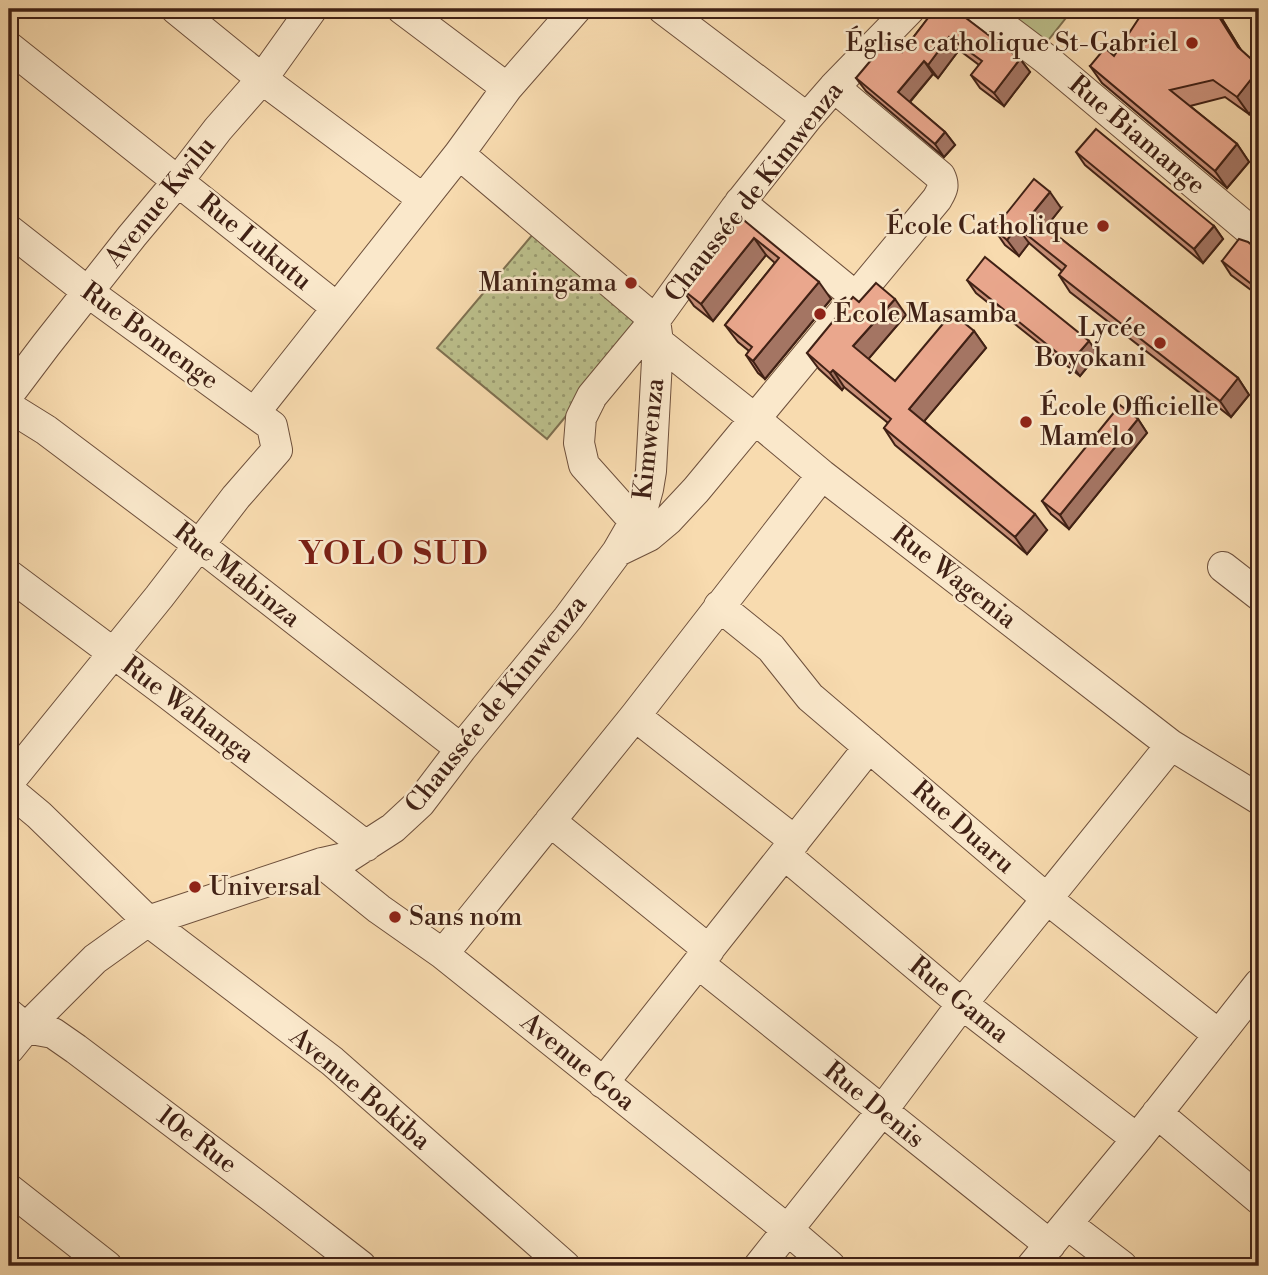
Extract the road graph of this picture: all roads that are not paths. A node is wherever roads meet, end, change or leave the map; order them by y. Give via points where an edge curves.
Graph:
1 (176, 9) edge
2 (312, 9) edge
3 (402, 9) edge
4 (576, 9) edge
5 (663, 9) edge
6 (910, 9) edge
7 (980, 9) edge
8 (9, 47) edge
9 (262, 79) junction
10 (834, 87) junction
11 (507, 88) junction
12 (807, 118) junction
13 (459, 154) junction
14 (178, 181) junction
15 (423, 200) junction
16 (740, 202) junction
17 (9, 230) edge
18 (1259, 238) edge
19 (88, 292) junction
20 (856, 297) junction
21 (336, 307) junction
22 (657, 331) junction
23 (9, 394) edge
24 (9, 407) edge
25 (254, 412) junction
26 (755, 419) junction
27 (822, 475) junction
28 (635, 522) junction
29 (199, 545) junction
30 (617, 552) junction
31 (1223, 567) dead end
32 (9, 575) edge
33 (1259, 595) edge
34 (719, 606) junction
35 (113, 653) junction
36 (635, 716) junction
37 (1171, 745) junction
38 (869, 747) junction
39 (461, 749) junction
40 (9, 782) edge
41 (9, 790) edge
42 (1259, 799) edge
43 (550, 821) junction
44 (366, 846) junction
45 (790, 848) junction
46 (322, 863) junction
47 (1047, 899) junction
48 (148, 921) junction
49 (443, 954) junction
50 (704, 957) junction
51 (1259, 984) edge
52 (962, 1004) junction
53 (1249, 1017) edge
54 (15, 1030) edge
55 (1219, 1035) junction
56 (603, 1083) junction
57 (882, 1111) junction
58 (1157, 1113) junction
59 (1137, 1139) junction
60 (9, 1189) edge
61 (1259, 1199) edge
62 (788, 1230) junction
63 (1049, 1245) edge
64 (107, 1266) edge
65 (360, 1266) edge
66 (565, 1266) edge
67 (760, 1266) edge
68 (830, 1266) edge
69 (1122, 1266) edge

1 - 9 street
2 - 9 street, Avenue Kwilu
3 - 11 street
4 - 11 street
5 - 12 street
6 - 10 street, Chaussée de Kimwenza
7 - 18 street, Rue Biamange
8 - 14 street, Rue Lukutu
9 - 14 street, Avenue Kwilu
9 - 15 street
10 - 12 street, Chaussée de Kimwenza
10 - 20 street via 943,183 937,199
11 - 13 street
12 - 16 street, Chaussée de Kimwenza
13 - 15 street
13 - 22 street, Rue Wagenia
14 - 19 street, Avenue Kwilu
14 - 21 street, Rue Lukutu
15 - 21 street
16 - 20 street
16 - 22 street, Chaussée de Kimwenza
17 - 19 street, Rue Bomenge
19 - 23 street, Avenue Kwilu
19 - 25 street, Rue Bomenge
20 - 26 street
21 - 25 street
22 - 26 street, Rue Wagenia
22 - 28 street, Kimwenza via 651,471
22 - 28 street, Chaussée de Kimwenza via 593,396 581,418 579,443 584,465
24 - 29 street, Rue Mabinza
25 - 29 street, Rue Bomenge via 272,426 278,450
26 - 27 street, Rue Wagenia
26 - 30 street via 668,520
27 - 34 street
27 - 37 street, Rue Wagenia
28 - 30 street, Kimwenza
29 - 35 street
29 - 39 street, Rue Mabinza
30 - 39 street, Chaussée de Kimwenza
31 - 33 street
32 - 35 street, Rue Wahanga
34 - 36 street
34 - 38 street, Rue Duaru via 771,648 810,696
35 - 40 street
35 - 44 street, Rue Wahanga
36 - 43 street
36 - 45 street, Rue Gama
37 - 42 street, Rue Wagenia
37 - 47 street
38 - 45 street
38 - 47 street, Rue Duaru
39 - 44 street, Chaussée de Kimwenza via 420,803
41 - 48 street, Avenue Bokiba
43 - 49 street
43 - 50 street, Rue Denis
44 - 46 street, Chaussée de Kimwenza via 348,857
45 - 50 street
45 - 52 street, Rue Gama
46 - 48 street, Chaussée de Kimwenza
46 - 49 street, Avenue Goa
47 - 52 street
47 - 55 street, Rue Duaru
48 - 54 street, Chaussée de Kimwenza via 95,959
48 - 66 street, Avenue Bokiba via 332,1061
49 - 56 street, Avenue Goa
50 - 56 street
50 - 57 street, Rue Denis
51 - 53 street
52 - 57 street
52 - 59 street, Rue Gama
53 - 55 street
54 - 65 street, 10e Rue via 53,1034 76,1049
55 - 58 street
56 - 62 street, Avenue Goa
57 - 62 street
57 - 63 street, Rue Denis
58 - 59 street
58 - 61 street
59 - 63 street
60 - 64 street
62 - 67 street
62 - 68 street, Avenue Goa
63 - 69 street, Rue Denis

